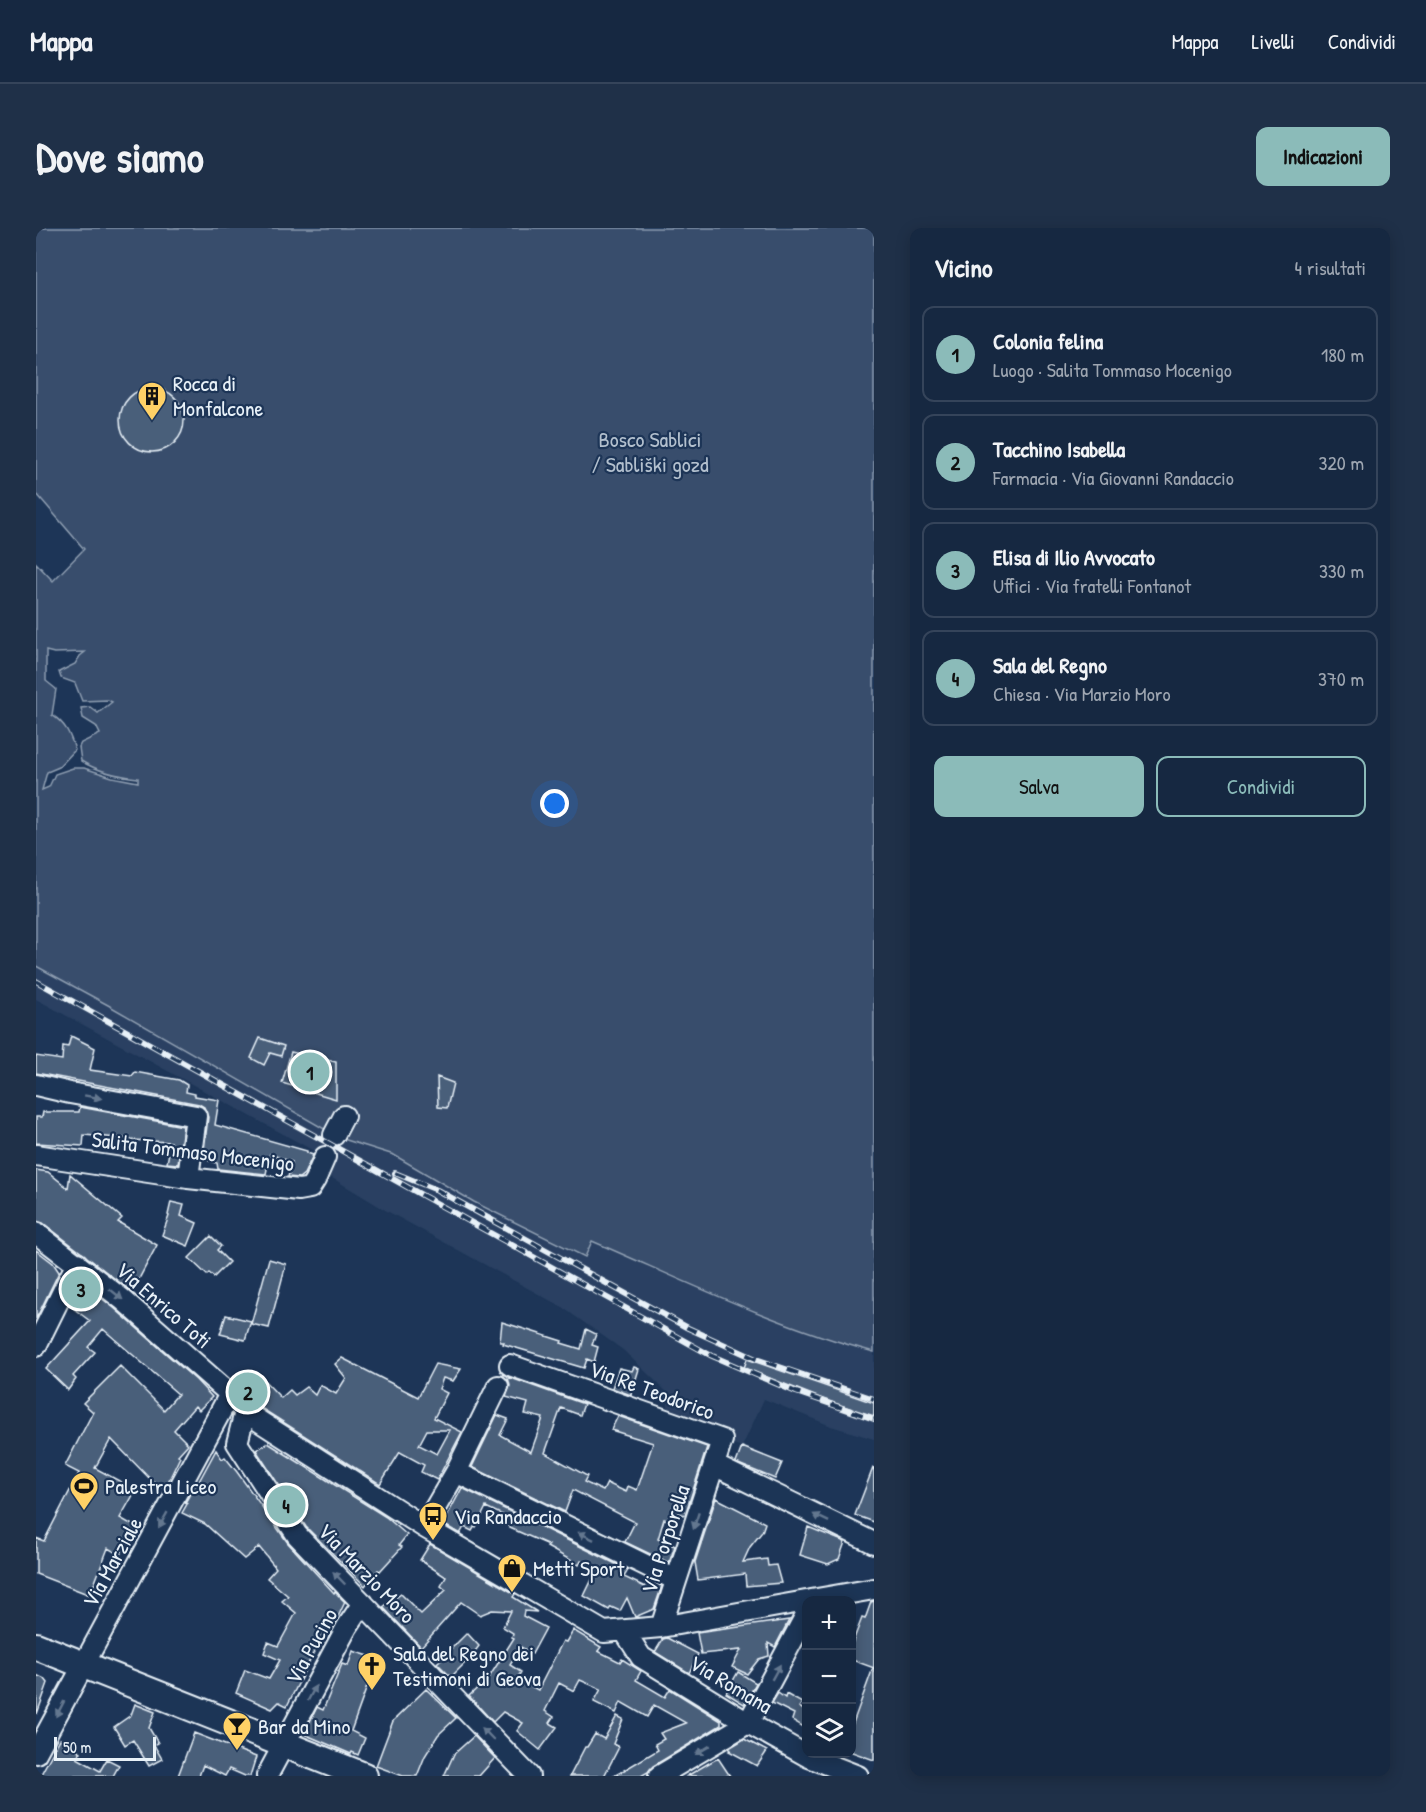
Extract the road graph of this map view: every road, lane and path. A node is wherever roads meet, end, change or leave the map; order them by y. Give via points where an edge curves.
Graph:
1 (36, 1085) edge
2 (344, 1116) dead end
3 (334, 1135) dead end
4 (36, 1155) edge
5 (325, 1157) dead end
6 (188, 1178) junction
7 (36, 1233) edge
8 (77, 1263) junction
9 (36, 1346) edge
10 (510, 1365) dead end
11 (498, 1386) dead end
12 (230, 1394) junction
13 (245, 1412) junction
14 (212, 1430) junction
15 (237, 1443) junction
16 (714, 1465) junction
17 (456, 1472) junction
18 (424, 1527) junction
19 (874, 1543) edge
20 (676, 1580) junction
21 (874, 1589) edge
22 (835, 1596) edge
23 (802, 1602) edge
24 (363, 1603) junction
25 (802, 1624) edge
26 (661, 1627) junction
27 (625, 1632) junction
28 (36, 1646) edge
29 (84, 1665) junction
30 (748, 1723) junction
31 (285, 1744) junction
32 (36, 1753) edge
33 (267, 1776) edge
34 (364, 1776) edge
35 (529, 1776) edge
36 (659, 1776) edge
37 (858, 1776) edge

1 -> 6 street via 196,1116
2 - 3 street
4 - 6 street, Salita Tommaso Mocenigo
5 - 6 street, Salita Tommaso Mocenigo via 310,1188 299,1190
7 - 8 street, Via Enrico Toti
8 - 9 street
8 -> 12 street, Via Enrico Toti
10 - 16 street, Via Re Teodorico via 722,1440
11 - 17 street
12 - 13 street, Via Enrico Toti
12 - 14 street, Via Marziale
13 - 15 street
13 - 18 street, Via Enrico Toti
14 - 15 street, Via Marzio Moro
14 -> 29 street, Via Marziale
24 -> 15 street, Via Marzio Moro via 297,1535
19 -> 16 street
16 -> 20 street, Via Porporella
17 - 18 street
20 -> 17 street
18 - 27 street, Via Enrico Toti via 604,1632
20 - 26 street, Via Porporella
21 - 22 street, Via Enrico Toti
23 - 26 street, Via Enrico Toti
31 -> 24 street, Via Pucino
35 -> 24 street, Via Marzio Moro
30 -> 25 street
26 - 27 street, Via Enrico Toti
27 - 30 street, Via Romana via 641,1658
28 - 29 main road
29 - 31 main road
29 -> 32 street, Via Marziale
30 -> 36 street
30 - 37 street, Via Romana via 809,1757
31 - 33 street, Via Pucino
31 - 34 main road

